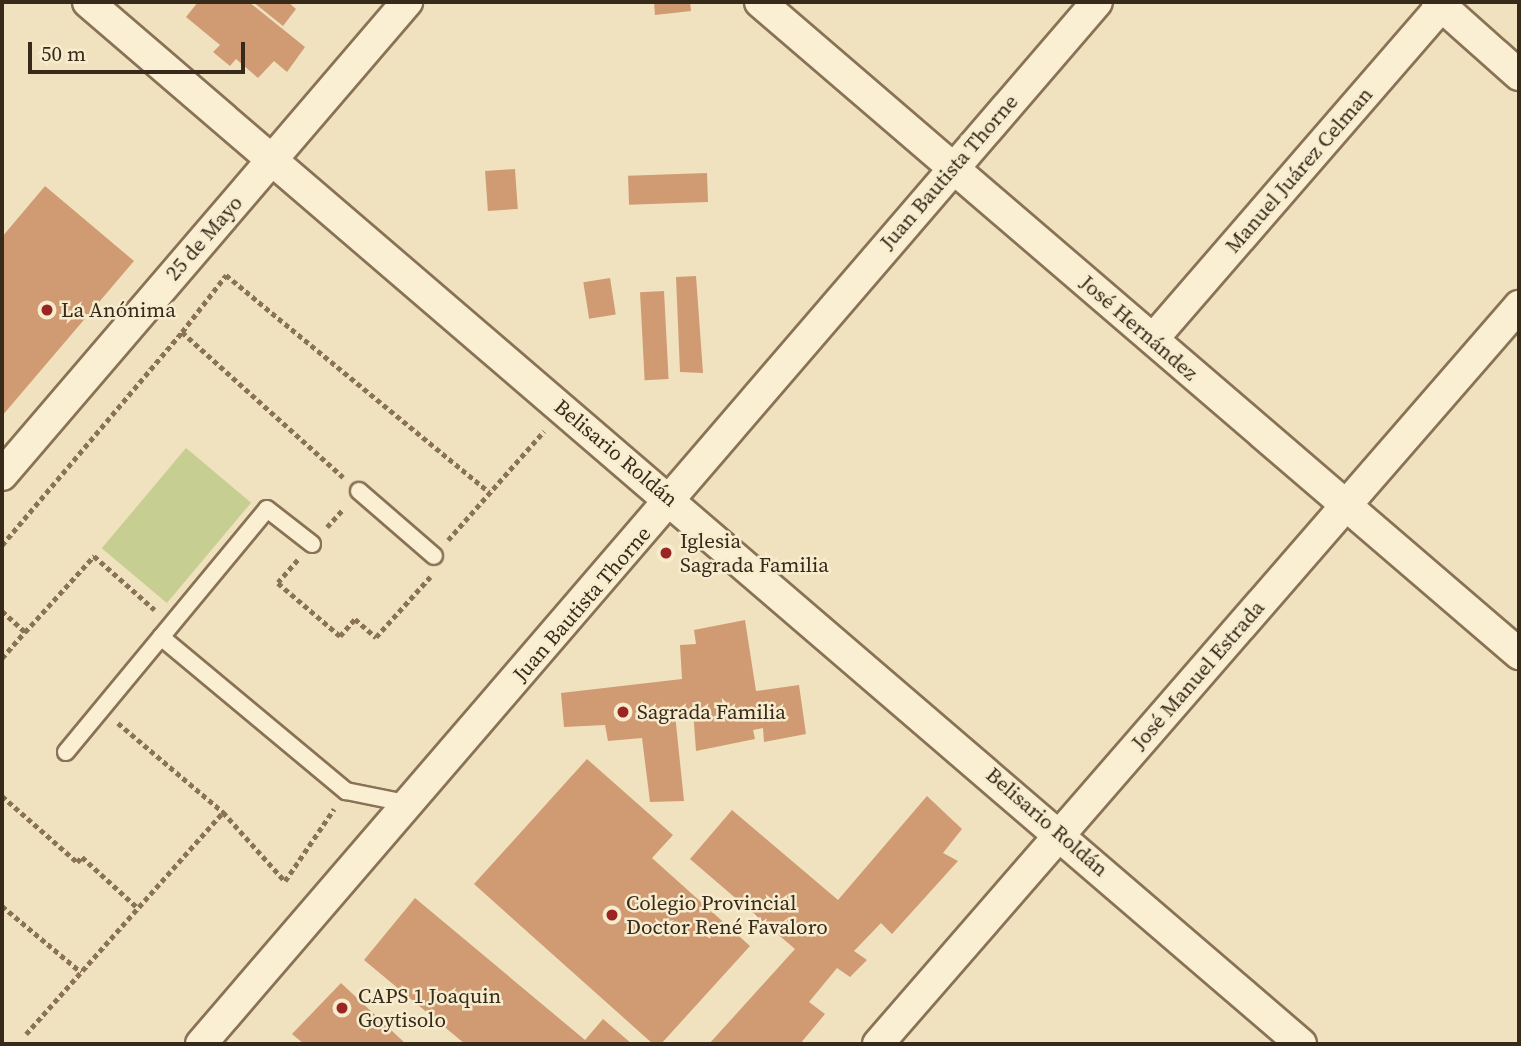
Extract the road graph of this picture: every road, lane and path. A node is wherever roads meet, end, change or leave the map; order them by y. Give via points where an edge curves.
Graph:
1 (88, 2) edge
2 (407, 2) edge
3 (760, 2) edge
4 (1097, 2) edge
5 (1441, 3) edge
6 (1519, 75) edge
7 (272, 159) junction
8 (953, 168) junction
9 (1519, 306) edge
10 (182, 332) junction
11 (1153, 339) junction
12 (2, 475) edge
13 (359, 491) joint
14 (489, 492) dead end
15 (672, 500) junction
16 (1347, 506) junction
17 (312, 544) dead end
18 (2, 545) edge
19 (434, 556) dead end
20 (2, 611) edge
21 (172, 624) junction
22 (25, 632) junction
23 (161, 637) junction
24 (1519, 654) edge
25 (2, 658) edge
26 (102, 709) junction
27 (66, 752) dead end
28 (346, 790) junction
29 (2, 796) edge
30 (410, 804) junction
31 (223, 812) junction
32 (1059, 832) junction
33 (2, 906) edge
34 (138, 908) junction
35 (81, 972) junction
36 (26, 1034) dead end
37 (201, 1044) edge
38 (878, 1044) edge
39 (1301, 1044) edge

1 - 7 street, Belisario Roldán
2 - 7 street, 25 de Mayo
3 - 8 street, José Hernández
4 - 8 street, Juan Bautista Thorne
5 - 6 street
5 - 11 street, Manuel Juárez Celman
7 - 12 street, 25 de Mayo
7 - 15 street, Belisario Roldán
8 - 11 street, José Hernández
8 - 15 street, Juan Bautista Thorne
9 - 16 street, José Manuel Estrada
10 - 13 path
10 - 14 path via 226,275
10 - 18 path
11 - 16 street, José Hernández
13 - 19 lane
15 - 30 street, Juan Bautista Thorne
15 - 32 street, Belisario Roldán
16 - 24 street, José Hernández
16 - 32 street, José Manuel Estrada
17 - 21 lane via 267,509
20 - 22 path
21 - 22 path via 94,556
21 - 23 lane
22 - 25 path
23 - 26 lane
23 - 28 lane
26 - 27 lane
26 - 31 path
28 - 30 lane
28 - 31 path via 285,881
29 - 34 path via 77,862 82,856
30 - 37 street, Juan Bautista Thorne
31 - 34 path
32 - 38 street, José Manuel Estrada
32 - 39 street, Belisario Roldán
33 - 35 path
34 - 35 path
35 - 36 path

